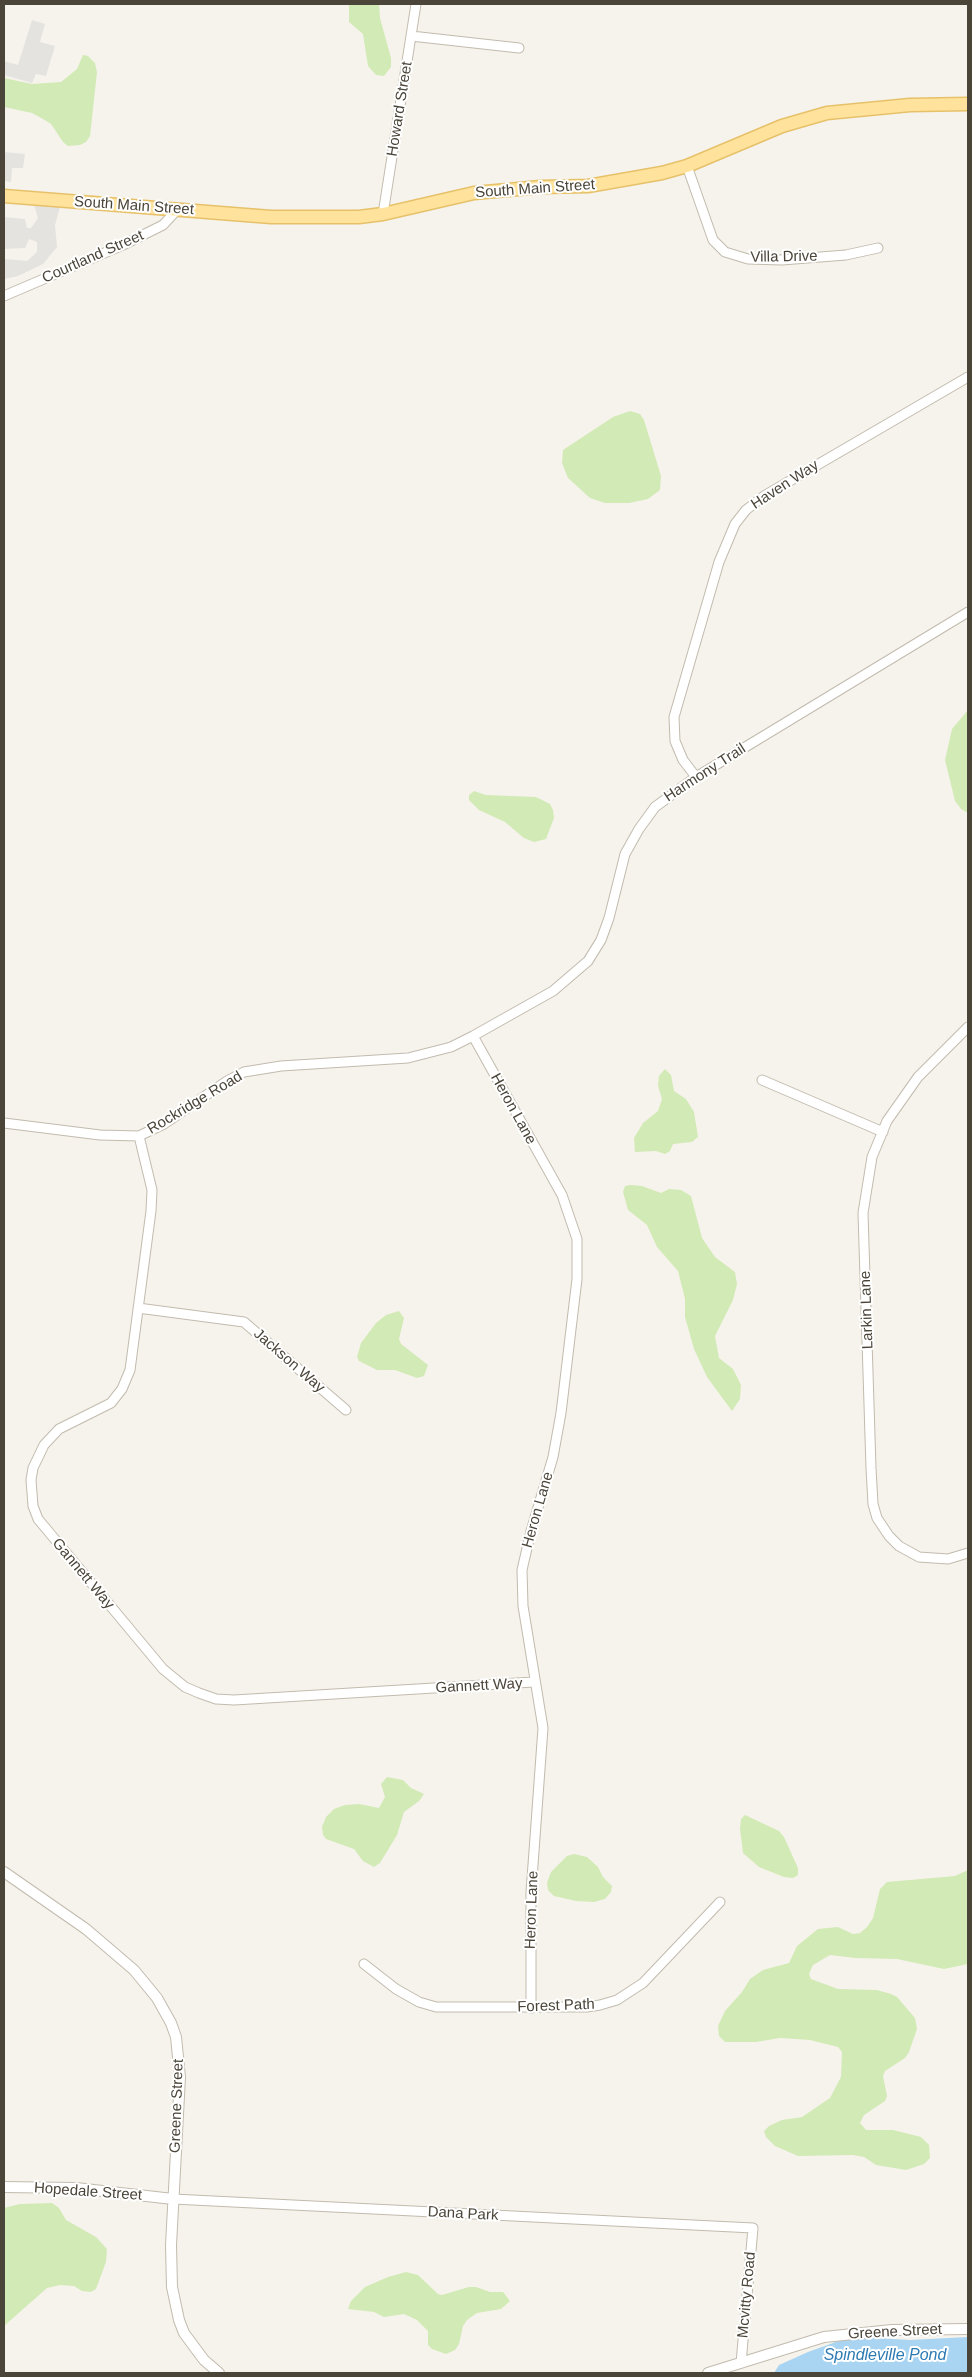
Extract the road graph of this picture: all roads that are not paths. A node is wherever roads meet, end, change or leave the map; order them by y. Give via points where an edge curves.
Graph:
1 (416, 4) edge
2 (411, 36) junction
3 (519, 48) dead end
4 (968, 104) edge
5 (687, 166) junction
6 (4, 196) edge
7 (177, 210) junction
8 (382, 214) junction
9 (878, 248) dead end
10 (4, 296) edge
11 (968, 377) edge
12 (968, 612) edge
13 (696, 777) junction
14 (968, 1027) edge
15 (473, 1036) junction
16 (762, 1080) dead end
17 (4, 1123) edge
18 (883, 1132) junction
19 (139, 1136) junction
20 (138, 1308) junction
21 (346, 1410) dead end
22 (968, 1553) edge
23 (534, 1682) junction
24 (4, 1872) edge
25 (720, 1902) dead end
26 (364, 1964) dead end
27 (531, 2008) junction
28 (4, 2187) edge
29 (173, 2199) junction
30 (753, 2228) joint
31 (968, 2329) edge
32 (741, 2363) junction
33 (219, 2373) edge
34 (708, 2373) edge

1 - 2 street, Howard Street
2 - 3 street
2 - 8 street, Howard Street
4 - 5 main road, South Main Street via 910,105 827,113 782,126
5 - 8 main road, South Main Street via 588,186 474,193
5 - 9 street, Villa Drive via 713,240 725,252 748,259 782,260 846,255
6 - 7 main road, South Main Street
7 - 8 main road, South Main Street via 323,218
7 - 10 street, Courtland Street via 163,224 130,242
11 - 13 street, Haven Way via 764,496 735,524 719,562 674,717 675,741 683,760
12 - 13 street, Harmony Trail
13 - 15 street, Harmony Trail via 655,807 638,828 626,854 601,940 588,961 553,991
14 - 18 street, Larkin Lane via 918,1077
15 - 19 street, Rockridge Road via 451,1047 408,1058 281,1066 244,1072 164,1124
15 - 23 street, Heron Lane via 562,1195 577,1239 577,1279 561,1413 553,1456 522,1570 523,1606
16 - 18 street
17 - 19 street, Rockridge Road via 100,1135
18 - 22 street, Larkin Lane via 872,1158 863,1213 873,1504 886,1532 909,1553 940,1559
19 - 20 street, Gannett Way via 152,1197
20 - 21 street, Jackson Way via 244,1322
20 - 23 street, Gannett Way via 130,1370 122,1389 104,1407 59,1429 50,1437 33,1468 30,1493 38,1519 47,1532 169,1674 199,1693 216,1699 234,1700
23 - 27 street, Heron Lane via 543,1728 531,1892
24 - 29 street, Greene Street via 86,1930 134,1970 157,1998 171,2023 176,2037 180,2077
25 - 27 street, Forest Path via 663,1965 630,1994 587,2008
26 - 27 street, Forest Path via 396,1989 428,2005
28 - 29 street, Hopedale Street via 76,2188
29 - 30 street, Dana Park
29 - 33 street, Greene Street via 171,2268 174,2304 193,2346
30 - 32 street, Mcvitty Road
31 - 32 street, Greene Street via 892,2330 824,2337
32 - 34 street, Greene Street

